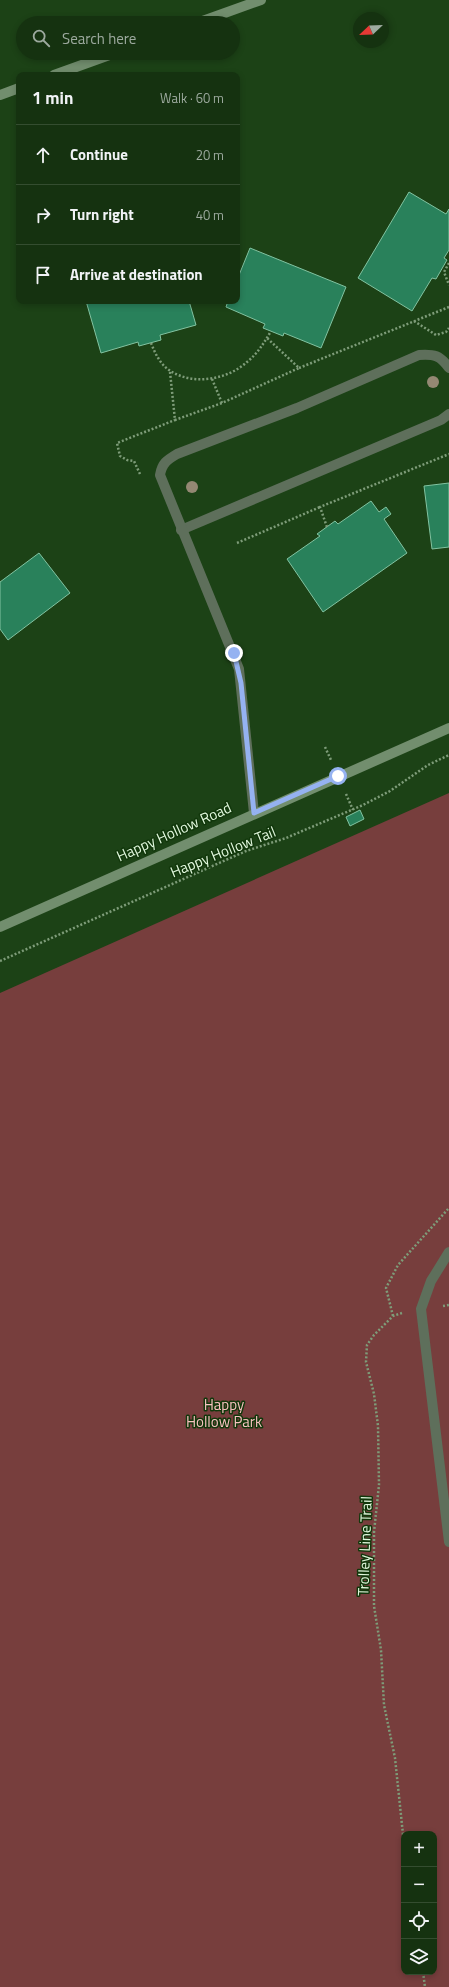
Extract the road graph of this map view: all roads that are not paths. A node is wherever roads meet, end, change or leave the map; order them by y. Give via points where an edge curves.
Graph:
1 (261, 0) edge
2 (216, 16) edge
3 (95, 60) edge
4 (62, 72) edge
5 (16, 89) edge
6 (0, 94) edge
7 (449, 368) edge
8 (449, 414) edge
9 (181, 530) junction
10 (449, 728) edge
11 (254, 813) junction
12 (0, 927) edge
13 (449, 1252) edge
14 (449, 1542) edge

1 - 2 main road
3 - 4 main road
5 - 6 main road
7 - 9 lane via 432,354 419,355 167,460 161,466 160,475
8 - 9 lane via 441,420
9 - 11 lane via 239,668
10 - 11 main road, Happy Hollow Road
11 - 12 main road, Happy Hollow Road
13 - 14 lane via 431,1281 421,1309

